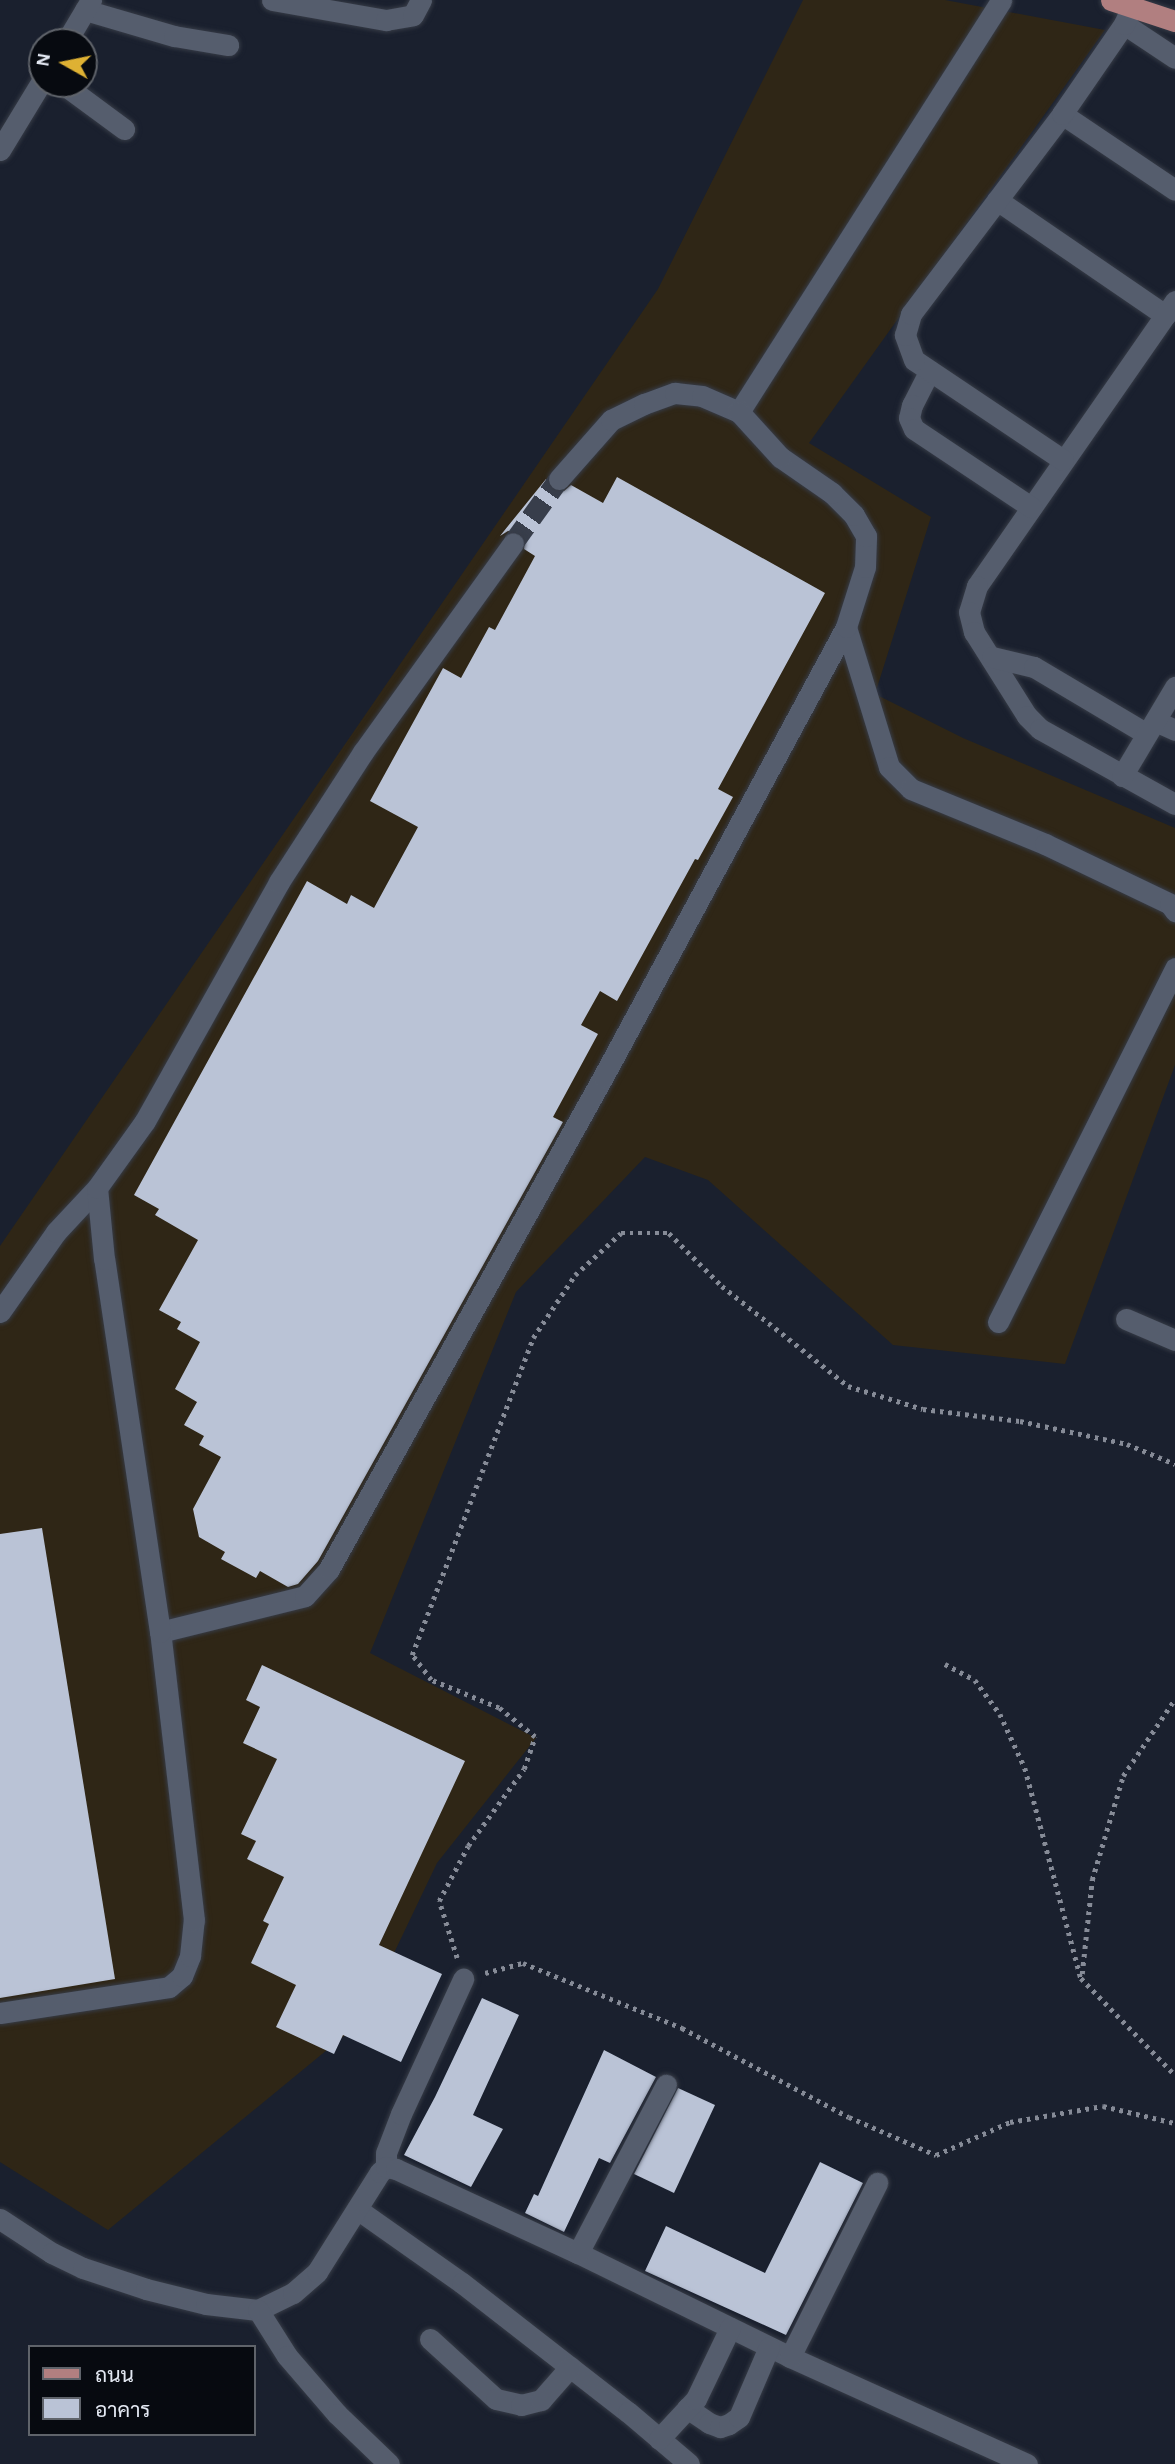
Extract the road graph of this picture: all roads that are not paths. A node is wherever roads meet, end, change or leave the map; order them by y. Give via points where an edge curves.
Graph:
1 (272, 0) edge
2 (421, 0) edge
3 (1001, 0) edge
4 (1111, 0) edge
5 (88, 5) edge
6 (1128, 15) junction
7 (1175, 21) edge
8 (74, 28) edge
9 (228, 45) dead end
10 (1175, 58) edge
11 (32, 98) edge
12 (82, 98) edge
13 (1062, 114) junction
14 (124, 129) dead end
15 (0, 150) edge
16 (1175, 190) edge
17 (997, 200) junction
18 (1170, 308) edge
19 (929, 372) junction
20 (739, 412) junction
21 (1063, 460) junction
22 (559, 479) tunnel mouth
23 (1031, 507) junction
24 (513, 543) tunnel mouth
25 (846, 627) junction
26 (992, 657) junction
27 (1175, 687) edge
28 (1151, 727) junction
29 (1175, 730) edge
30 (1122, 776) junction
31 (1175, 804) edge
32 (1175, 911) edge
33 (1175, 968) edge
34 (97, 1188) junction
35 (0, 1312) edge
36 (1126, 1319) dead end
37 (998, 1322) dead end
38 (1175, 1340) edge
39 (160, 1632) junction
40 (463, 1979) road end
41 (0, 2013) edge
42 (666, 2085) dead end
43 (386, 2167) junction
44 (877, 2183) dead end
45 (357, 2209) junction
46 (0, 2219) edge
47 (578, 2253) junction
48 (258, 2310) junction
49 (730, 2328) junction
50 (430, 2339) dead end
51 (769, 2347) junction
52 (790, 2357) junction
53 (570, 2367) junction
54 (687, 2408) junction
55 (659, 2439) junction
56 (389, 2464) edge
57 (688, 2464) edge
58 (1027, 2464) edge

1 - 2 street via 386,20 413,15
3 - 20 street
4 - 6 main road
5 - 8 street
5 - 9 street via 174,36
6 - 7 main road
6 - 10 street
6 - 13 street
11 - 15 street
12 - 14 street
13 - 16 street
13 - 17 street
17 - 18 street
17 - 19 street via 911,314 907,347
18 - 21 street
19 - 21 street
19 - 23 street via 912,405 909,418 914,429
20 - 22 street via 702,396 675,393 644,404 611,420
20 - 25 street via 780,457 832,493 854,515 866,536 865,567
21 - 23 street
23 - 26 street via 977,586 969,612 974,632
24 - 34 street via 363,752 300,850 145,1121
25 - 32 street via 889,767 911,789 1045,845 1170,904
25 - 39 street via 329,1569 305,1596
26 - 28 street via 1034,667
26 - 30 street via 1027,716 1040,729
27 - 28 street
28 - 29 street
28 - 30 street
30 - 31 street
33 - 37 street
34 - 35 street via 57,1232
34 - 39 street
36 - 38 street
39 - 41 street via 194,1920 190,1956 182,1976 169,1987
40 - 43 street via 401,2114 386,2153
42 - 47 street
43 - 45 street
43 - 47 street
44 - 52 street
45 - 48 street via 317,2272 293,2293
45 - 53 street
46 - 48 street via 83,2267 206,2304
47 - 49 street
48 - 56 street via 287,2356
49 - 51 street
49 - 54 street via 696,2399
50 - 53 street via 496,2399 521,2405 541,2400
51 - 52 street
51 - 54 street via 740,2417 720,2427
52 - 58 street
53 - 55 street
54 - 55 street
55 - 57 street

